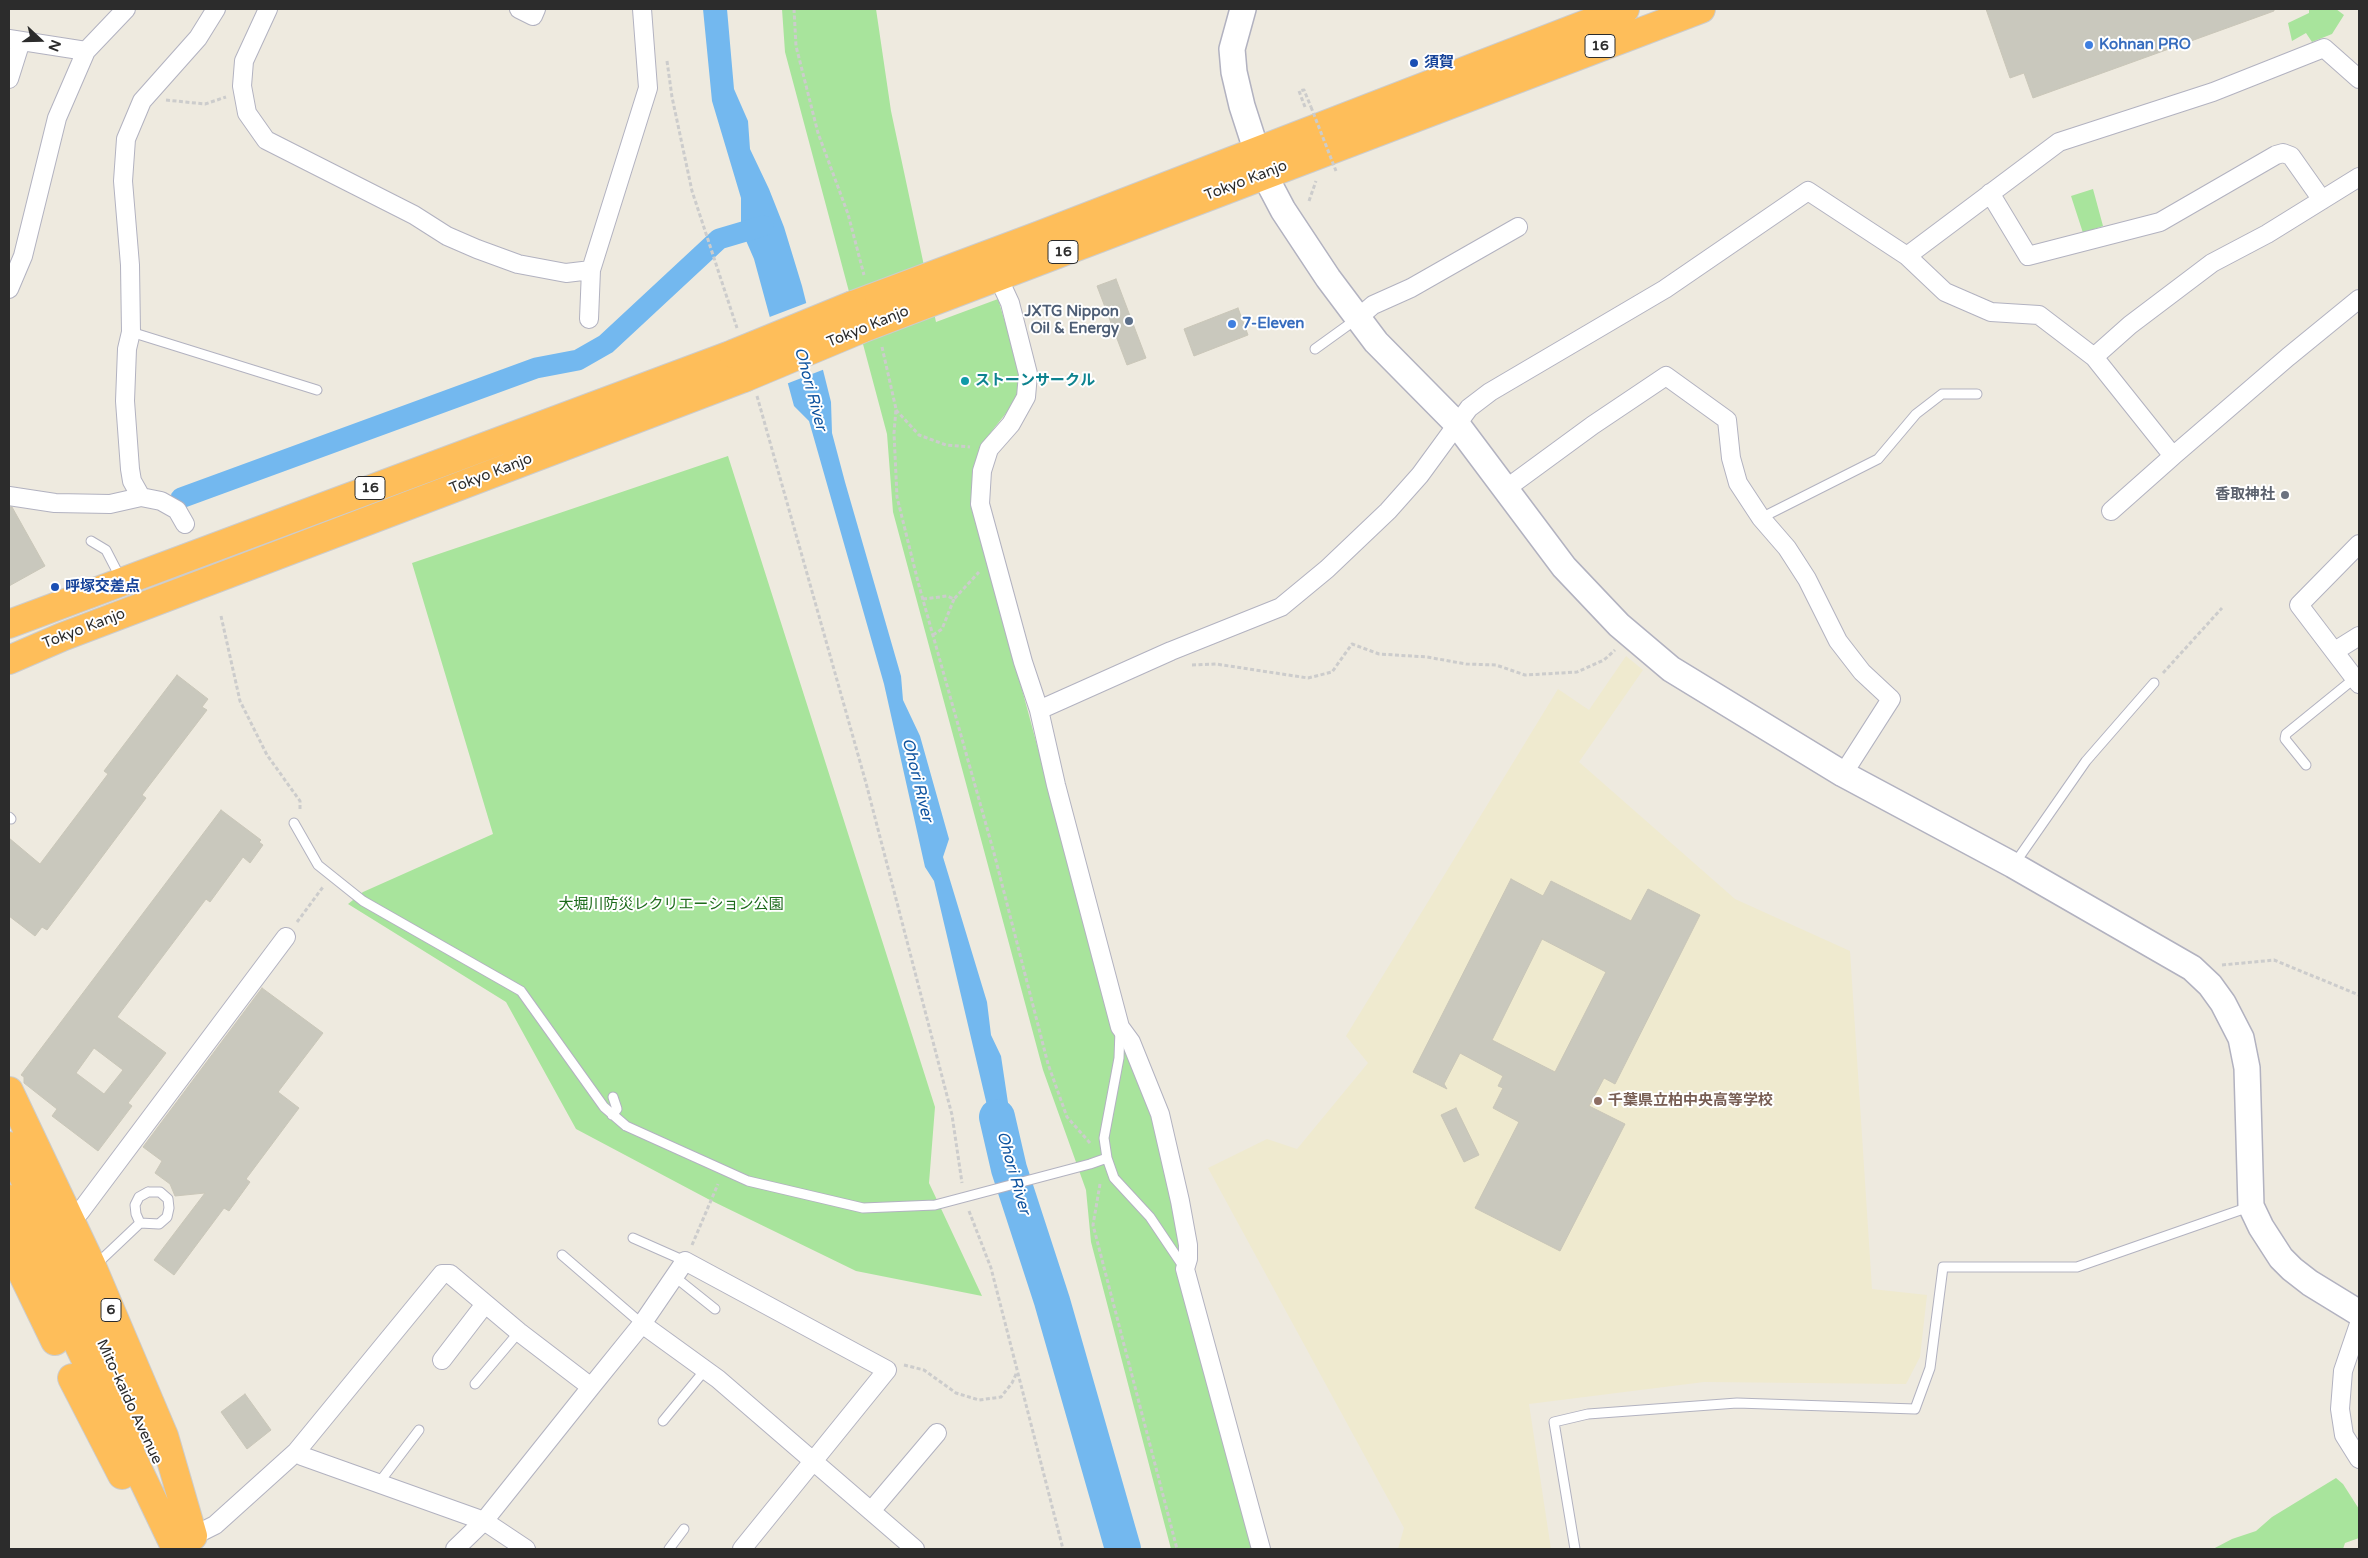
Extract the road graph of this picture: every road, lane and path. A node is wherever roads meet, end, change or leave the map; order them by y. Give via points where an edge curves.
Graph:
1 (126, 9) edge
2 (216, 9) edge
3 (268, 9) edge
4 (519, 9) edge
5 (536, 9) edge
6 (642, 9) edge
7 (794, 9) edge
8 (1243, 9) edge
9 (1624, 9) edge
10 (1701, 9) edge
11 (15, 40) edge
12 (86, 51) junction
13 (666, 60) dead end
14 (9, 79) edge
15 (2359, 79) edge
16 (153, 89) junction
17 (244, 97) junction
18 (1306, 108) dead end
19 (1261, 163) junction
20 (1330, 174) dead end
21 (1323, 177) dead end
22 (2359, 177) edge
23 (1990, 193) junction
24 (2322, 200) junction
25 (1309, 201) dead end
26 (1518, 227) dead end
27 (1907, 256) junction
28 (591, 270) junction
29 (864, 276) dead end
30 (998, 277) junction
31 (9, 288) edge
32 (2359, 299) edge
33 (857, 317) junction
34 (1358, 318) junction
35 (588, 319) dead end
36 (736, 323) dead end
37 (131, 332) junction
38 (882, 347) dead end
39 (1315, 349) dead end
40 (2094, 356) junction
41 (744, 376) junction
42 (317, 390) dead end
43 (1977, 394) dead end
44 (896, 410) junction
45 (1456, 423) junction
46 (989, 448) junction
47 (2173, 456) junction
48 (1507, 488) junction
49 (9, 496) edge
50 (140, 497) junction
51 (2111, 511) dead end
52 (1761, 518) junction
53 (185, 524) dead end
54 (91, 540) dead end
55 (2359, 544) edge
56 (996, 561) junction
57 (122, 581) junction
58 (923, 599) junction
59 (954, 599) junction
60 (2222, 608) dead end
61 (221, 616) dead end
62 (9, 624) edge
63 (933, 634) junction
64 (1631, 636) junction
65 (2359, 636) edge
66 (2334, 652) junction
67 (9, 660) edge
68 (1187, 665) dead end
69 (2357, 681) edge
70 (2154, 682) joint
71 (1039, 710) junction
72 (2306, 764) dead end
73 (1843, 774) junction
74 (294, 823) joint
75 (2013, 865) junction
76 (331, 876) junction
77 (286, 937) joint
78 (2192, 968) junction
79 (2359, 995) edge
80 (1120, 1027) junction
81 (9, 1091) edge
82 (613, 1097) dead end
83 (612, 1115) junction
84 (9, 1146) edge
85 (1104, 1159) junction
86 (724, 1169) junction
87 (9, 1199) edge
88 (964, 1199) junction
89 (2251, 1206) junction
90 (70, 1218) junction
91 (140, 1223) dead end
92 (633, 1238) dead end
93 (9, 1246) edge
94 (562, 1255) dead end
95 (685, 1261) junction
96 (91, 1264) junction
97 (1185, 1270) junction
98 (674, 1277) junction
99 (485, 1304) junction
100 (715, 1309) dead end
101 (2359, 1313) edge
102 (642, 1324) junction
103 (2359, 1324) edge
104 (519, 1332) junction
105 (442, 1360) dead end
106 (705, 1370) junction
107 (887, 1370) junction
108 (1017, 1371) junction
109 (475, 1384) dead end
110 (591, 1387) junction
111 (663, 1421) dead end
112 (419, 1430) dead end
113 (937, 1433) dead end
114 (296, 1452) junction
115 (2359, 1460) edge
116 (813, 1461) junction
117 (378, 1484) junction
118 (871, 1511) junction
119 (484, 1521) junction
120 (684, 1529) dead end
121 (189, 1545) edge
122 (162, 1549) edge
123 (455, 1549) edge
124 (526, 1549) edge
125 (669, 1549) edge
126 (742, 1549) edge
127 (915, 1549) edge
128 (1063, 1549) edge
129 (1177, 1549) edge
130 (1261, 1549) edge
131 (1575, 1549) edge

1 - 12 street
2 - 16 street via 198,38
3 - 17 street via 244,61
4 - 5 street via 533,16
6 - 28 street via 648,88
7 - 29 path via 796,46 818,133 848,214
8 - 19 street via 1232,49 1234,72
9 - 19 highway, Tokyo Kanjo / 16
10 - 19 highway, Tokyo Kanjo / 16
11 - 12 street
11 - 14 street
12 - 31 street via 57,118 22,256
13 - 36 path via 692,191
15 - 23 street via 2324,48 2213,92 2059,142
16 - 17 path via 167,101 184,103 205,104 226,97
16 - 37 street via 142,101 126,139 123,181 130,264
17 - 28 street via 247,113 266,140 414,215 447,236 518,264 566,272
18 - 20 path, bridge via 1299,91 1304,90 1336,171
19 - 30 highway, Tokyo Kanjo / 16
19 - 33 highway, Tokyo Kanjo / 16
19 - 34 street via 1291,222
21 - 25 path via 1316,180
22 - 24 street
23 - 24 street via 2028,256 2160,222 2276,155 2291,156
23 - 27 street
24 - 40 street via 2212,263
26 - 34 street via 1411,288 1374,305
27 - 40 street via 1945,292 1991,312 2039,315
27 - 45 street via 1808,191 1665,289 1490,392
28 - 35 street
30 - 33 highway, Tokyo Kanjo / 16
30 - 46 street via 1010,303 1028,374 1026,397 1010,424
32 - 47 street
33 - 41 highway, Tokyo Kanjo / 16, bridge
34 - 39 lane
34 - 45 street via 1376,342
37 - 42 lane
37 - 50 street via 127,349 125,401 130,469
38 - 44 path
40 - 47 street
41 - 57 highway, Tokyo Kanjo / 16
41 - 67 highway, Tokyo Kanjo / 16 via 71,633
41 - 88 path via 869,793 952,1115
43 - 52 lane via 1942,394 1916,414 1878,459
44 - 46 path via 919,434 946,445
44 - 58 path via 897,497
45 - 48 street
45 - 71 street via 1420,475 1388,510 1327,569 1281,607 1171,651
46 - 56 street via 982,471 980,504
47 - 51 street
48 - 52 street via 1666,376 1728,420 1731,458 1738,483
48 - 64 street via 1564,567
49 - 50 street via 110,504
50 - 53 street via 161,501 177,510
52 - 73 street via 1787,548 1807,579 1838,641 1862,672 1891,699
54 - 57 lane via 106,550
55 - 66 street via 2299,606
56 - 59 path via 985,565
56 - 71 street via 1022,662
57 - 62 highway, Tokyo Kanjo / 16
58 - 59 path via 946,596
58 - 63 path
59 - 63 path via 942,629
60 - 70 path
61 - 74 path via 240,701 267,755 300,801 299,815
63 - 85 path via 1048,1064 1067,1117
64 - 68 path via 1604,660 1577,672 1525,675 1496,665 1379,654 1352,644 1332,672 1308,678 1216,664
64 - 73 street via 1671,669
65 - 66 street
66 - 69 street
69 - 72 lane via 2286,734 2285,739
70 - 75 lane via 2086,761
71 - 80 street
73 - 75 street
74 - 76 lane via 318,866
75 - 78 street
76 - 77 path
76 - 83 lane via 363,902 521,991
77 - 90 street via 80,1212
78 - 79 path via 2274,960
78 - 89 street via 2223,1003 2241,1038 2247,1068
80 - 85 lane via 1119,1058 1104,1138
80 - 97 street via 1130,1042 1160,1114 1188,1245
81 - 90 highway, 6
82 - 83 lane via 617,1109
83 - 86 lane via 626,1126
84 - 121 highway, Mito-kaido Avenue / 6
85 - 88 lane
85 - 97 lane via 1114,1178 1150,1217
85 - 129 path via 1093,1225
86 - 88 lane via 748,1181 863,1208 935,1206
86 - 95 path
87 - 121 highway, Mito-kaido Avenue
88 - 108 path via 991,1268
89 - 101 street via 2281,1258 2310,1283
89 - 131 lane via 2077,1267 1943,1267 1930,1368 1915,1409 1736,1403 1588,1414 1554,1422
90 - 96 highway, 6
91 - 96 lane via 102,1259
92 - 95 lane
93 - 122 highway via 101,1436
94 - 102 lane
95 - 98 street
95 - 107 street
96 - 121 highway, 6 via 164,1436
97 - 130 street
98 - 100 lane
98 - 102 street
99 - 104 street
99 - 105 street
99 - 114 street via 450,1274 442,1274
102 - 106 street
102 - 110 street
103 - 115 street via 2343,1371 2340,1408 2344,1435
104 - 109 lane
104 - 110 street
106 - 111 lane
106 - 116 street
107 - 108 path via 907,1364 924,1370 956,1393 979,1400 1001,1397
107 - 116 street
108 - 128 path
110 - 119 street
112 - 117 lane
113 - 118 street
114 - 117 street
114 - 121 street
116 - 118 street
116 - 126 street
117 - 119 street
118 - 127 street
119 - 123 street
119 - 124 street
120 - 125 lane

